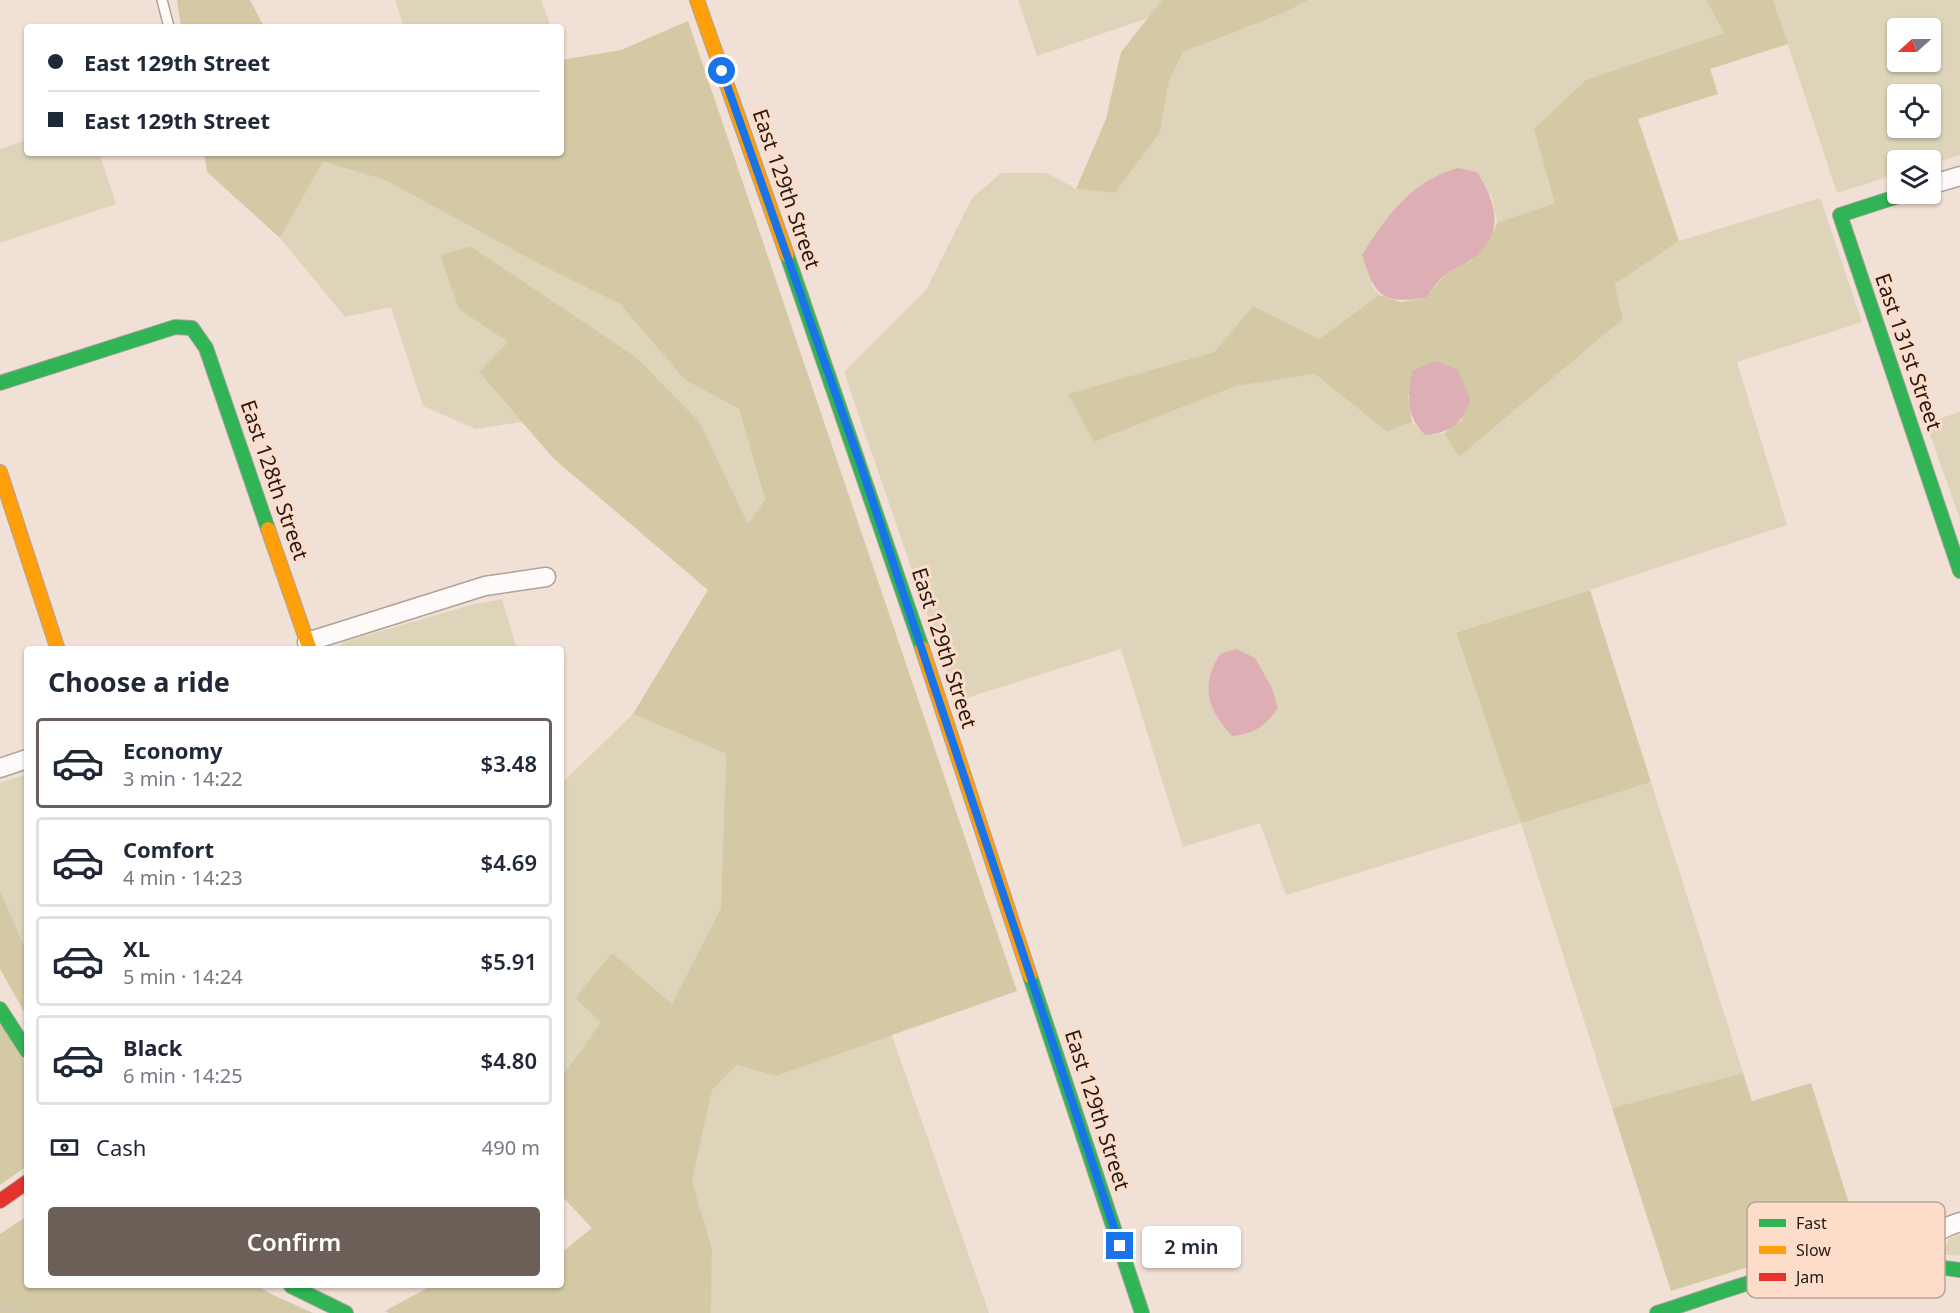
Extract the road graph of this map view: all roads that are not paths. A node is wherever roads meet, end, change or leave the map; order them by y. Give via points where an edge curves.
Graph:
1 (162, 0) edge
2 (697, 0) edge
3 (168, 24) edge
4 (1960, 176) edge
5 (1941, 182) edge
6 (1887, 200) edge
7 (0, 383) edge
8 (0, 472) edge
9 (1960, 571) edge
10 (546, 577) dead end
11 (57, 646) edge
12 (309, 646) edge
13 (24, 760) edge
14 (0, 768) edge
15 (0, 1009) edge
16 (24, 1046) edge
17 (24, 1185) edge
18 (10, 1197) edge
19 (1960, 1222) edge
20 (1945, 1227) edge
21 (1945, 1268) edge
22 (1960, 1270) edge
23 (1747, 1285) edge
24 (295, 1288) edge
25 (346, 1313) edge
26 (1142, 1313) edge
27 (1657, 1313) edge

1 - 3 lane
2 - 26 main road, East 129th Street via 861,466
4 - 5 street
6 - 9 main road, East 131st Street via 1840,215
7 - 12 main road, East 128th Street via 175,327 192,328 206,348
8 - 11 main road
10 - 12 street via 485,586
13 - 14 street
15 - 16 main road
17 - 18 main road
19 - 20 street
21 - 22 main road
23 - 27 main road
24 - 25 main road

